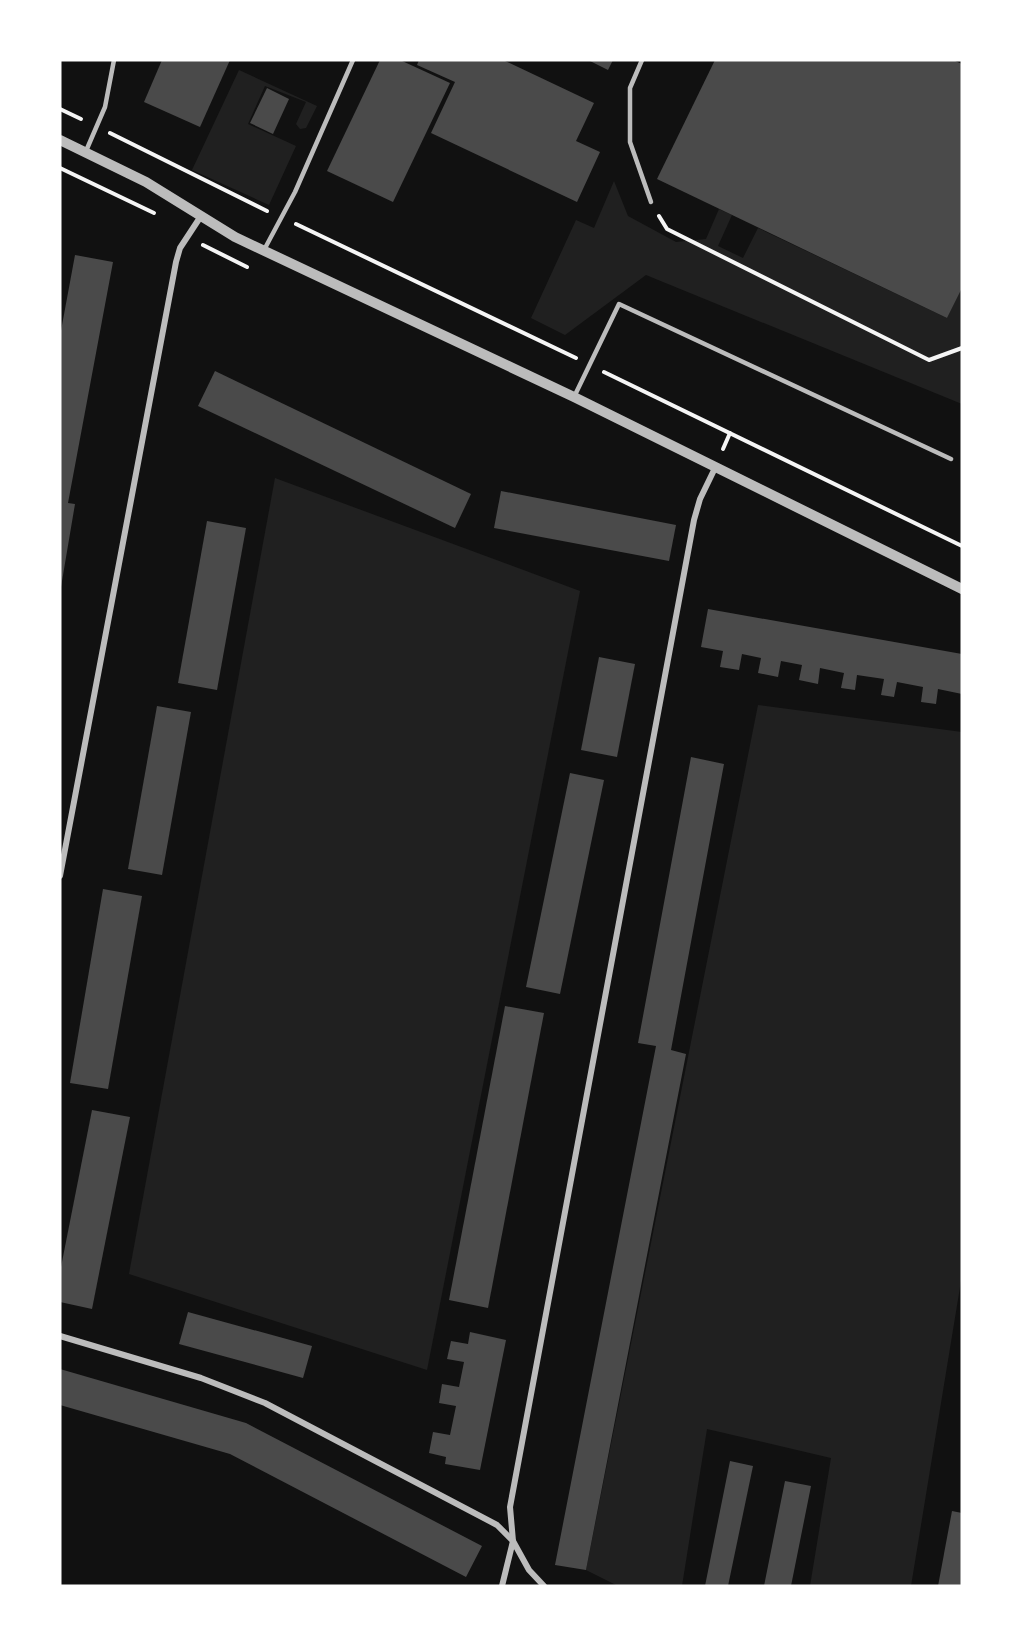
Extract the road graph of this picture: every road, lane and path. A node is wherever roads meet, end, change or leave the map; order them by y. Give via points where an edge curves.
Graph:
1 (114, 60) edge
2 (353, 60) edge
3 (642, 60) edge
4 (60, 109) edge
5 (97, 127) junction
6 (60, 140) edge
7 (85, 152) junction
8 (60, 168) edge
9 (651, 202) joint
10 (159, 215) dead end
11 (201, 216) junction
12 (283, 217) junction
13 (264, 250) junction
14 (962, 348) edge
15 (589, 364) junction
16 (574, 397) junction
17 (730, 433) junction
18 (724, 447) dead end
19 (951, 459) dead end
20 (716, 466) junction
21 (962, 546) edge
22 (962, 589) edge
23 (60, 876) edge
24 (60, 1336) edge
25 (513, 1541) junction
26 (502, 1586) edge
27 (544, 1586) edge

1 - 5 lane
2 - 12 lane
3 - 9 lane via 630,88 630,142
4 - 5 path
5 - 7 lane
5 - 12 path
6 - 7 street
7 - 11 street via 146,182
8 - 10 path
9 - 14 path via 666,229 929,360
11 - 13 street
11 - 23 street via 180,248 176,262
12 - 13 lane
12 - 15 path
13 - 16 street
15 - 16 lane
15 - 17 path
15 - 19 lane via 619,304
16 - 20 street
17 - 18 path
17 - 21 path
20 - 22 street
20 - 25 street via 700,499 687,553 510,1507
24 - 25 street via 201,1378 265,1403 478,1513
25 - 26 street
25 - 27 street via 529,1570

